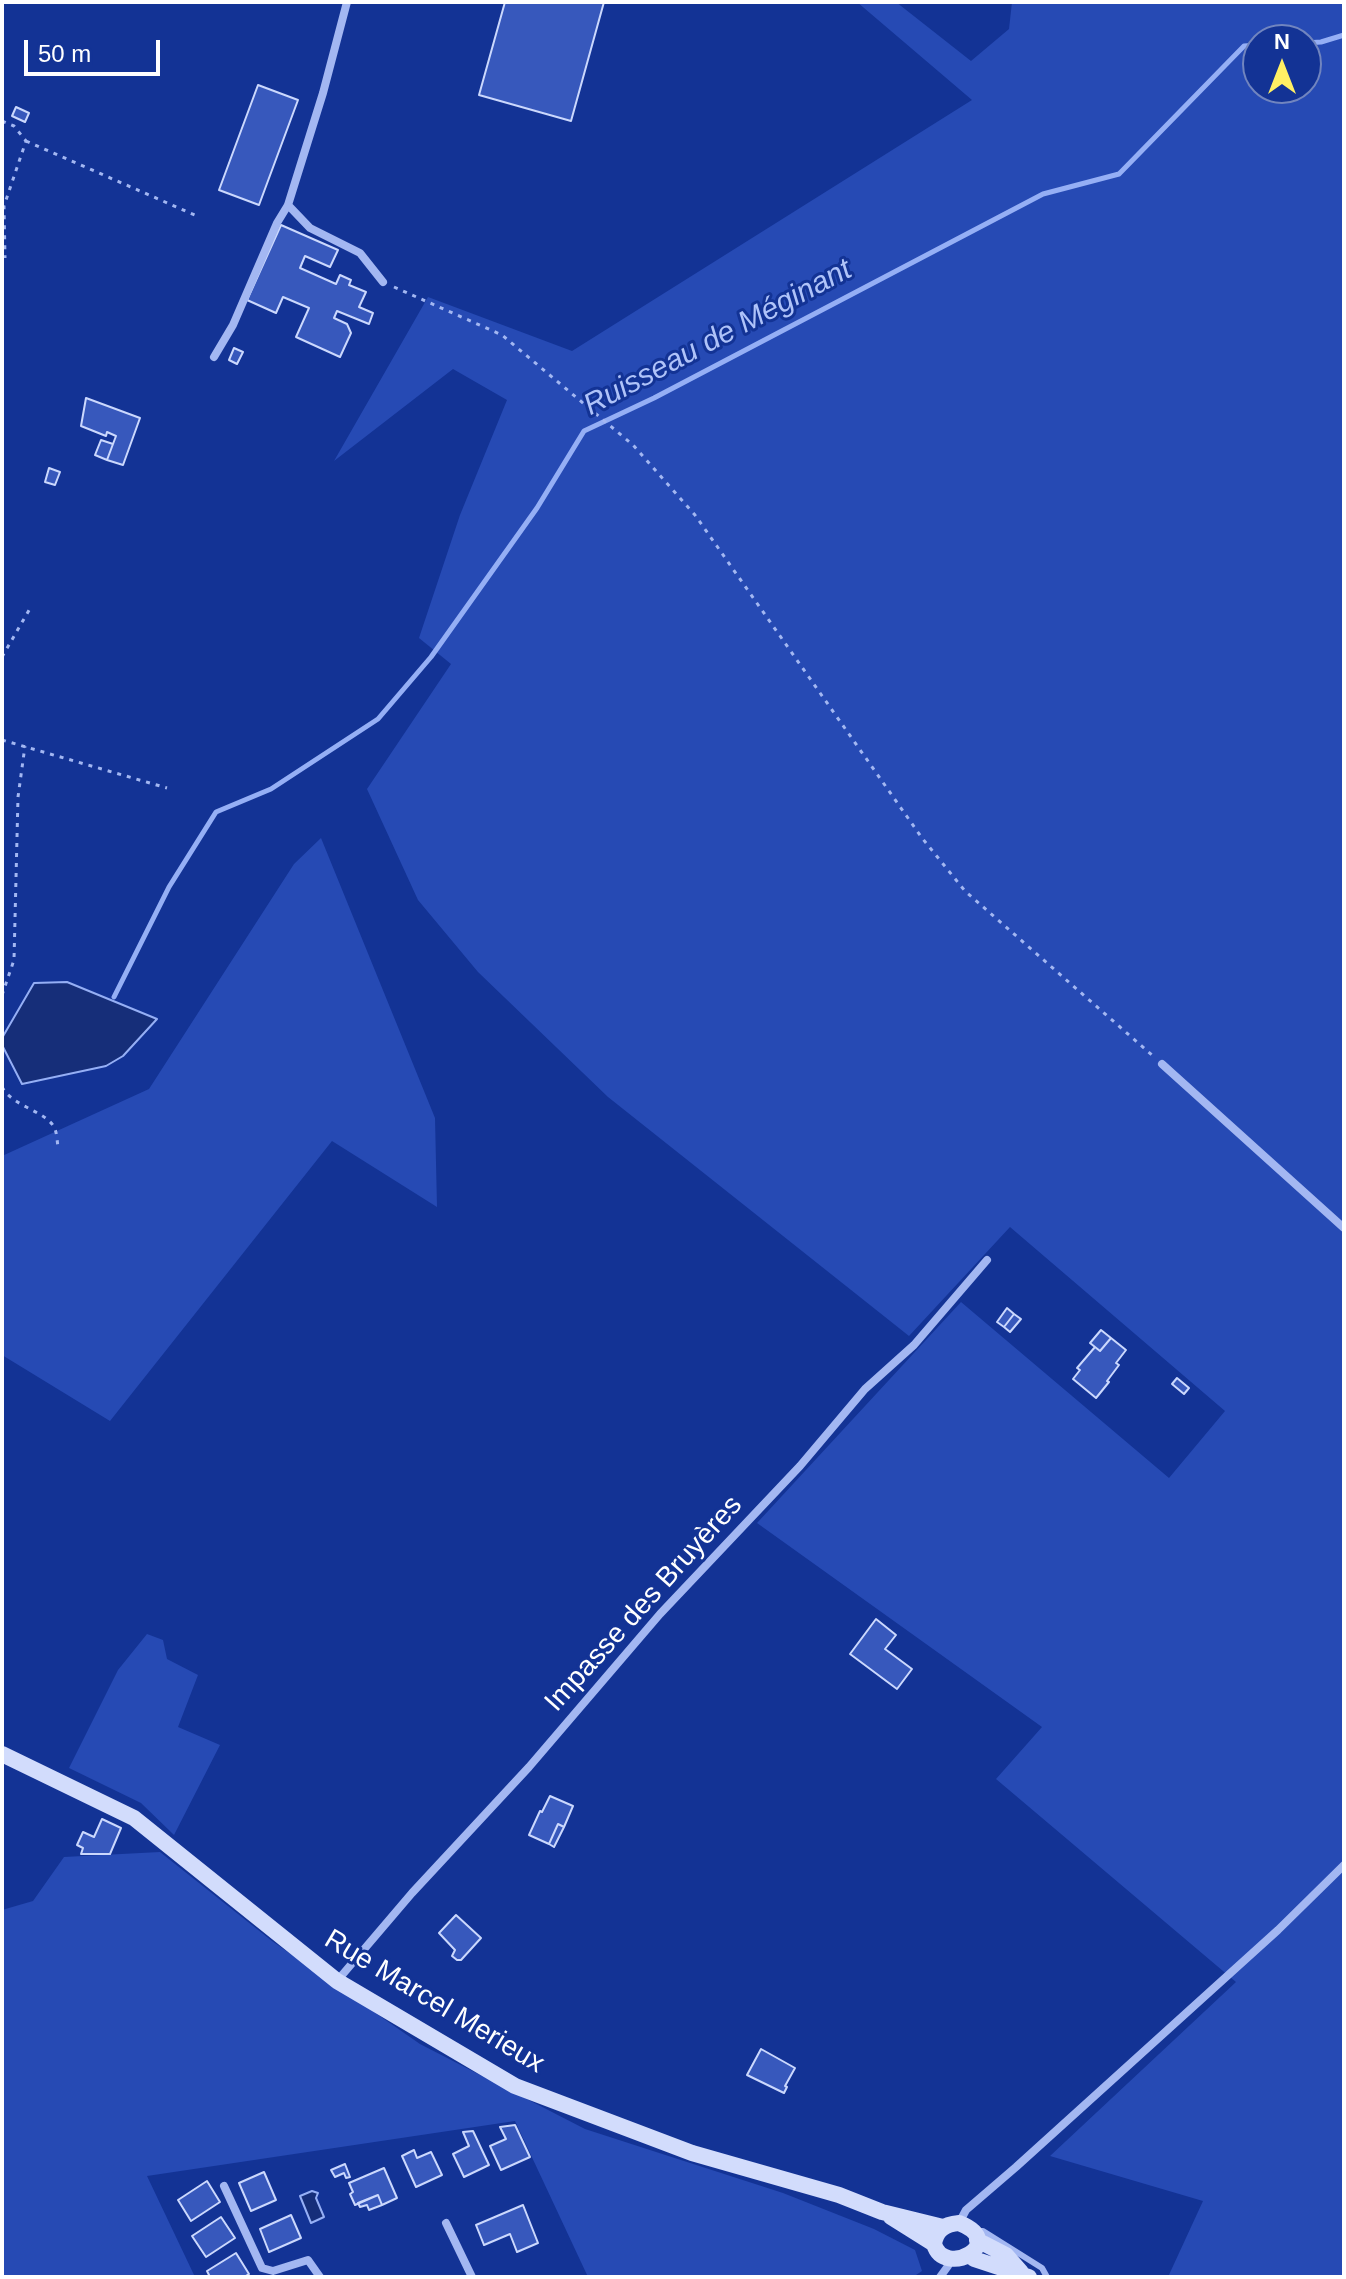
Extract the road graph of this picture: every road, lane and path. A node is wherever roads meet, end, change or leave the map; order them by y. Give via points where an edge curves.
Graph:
1 (347, 2) edge
2 (2, 121) edge
3 (26, 141) junction
4 (288, 205) junction
5 (197, 216) dead end
6 (5, 258) dead end
7 (383, 282) joint
8 (214, 357) dead end
9 (32, 605) dead end
10 (2, 657) edge
11 (2, 740) edge
12 (25, 746) junction
13 (167, 788) dead end
14 (2, 995) edge
15 (1162, 1064) joint
16 (2, 1087) edge
17 (58, 1147) dead end
18 (1344, 1228) edge
19 (987, 1260) dead end
20 (2, 1754) edge
21 (1344, 1865) edge
22 (337, 1981) junction
23 (224, 2186) dead end
24 (882, 2212) junction
25 (446, 2223) dead end
26 (963, 2230) junction
27 (934, 2244) junction
28 (974, 2259) junction
29 (944, 2272) edge
30 (1026, 2275) edge
31 (320, 2277) edge
32 (472, 2277) edge
33 (1047, 2277) edge

1 - 4 street
2 - 3 path
3 - 5 path
3 - 6 path via 4,206
4 - 7 street via 310,228 360,253
4 - 8 street
7 - 15 path via 502,335 633,445 695,515 922,838 965,891
9 - 10 path
11 - 12 path
12 - 13 path
12 - 14 path via 18,797 14,960
15 - 18 street
16 - 17 path via 54,1127
19 - 22 street, Impasse des Bruyères via 914,1345 865,1389 660,1614
20 - 22 main road, Rue Marcel Merieux via 134,1818
21 - 26 street via 966,2210
22 - 24 main road, Rue Marcel Merieux via 515,2086 692,2153
23 - 31 street via 262,2268 273,2271 308,2260
24 - 26 main road, Rue Marcel Merieux
24 - 27 main road, Rue Marcel Merieux
25 - 32 street
26 - 27 main road via 935,2238
26 - 28 main road via 978,2250
26 - 30 main road, Rue Marcel Merieux via 1006,2255
26 - 33 lane via 983,2231 1042,2268
27 - 29 main road, Rue Marcel Merieux
28 - 29 main road, Rue Marcel Merieux
28 - 30 main road

